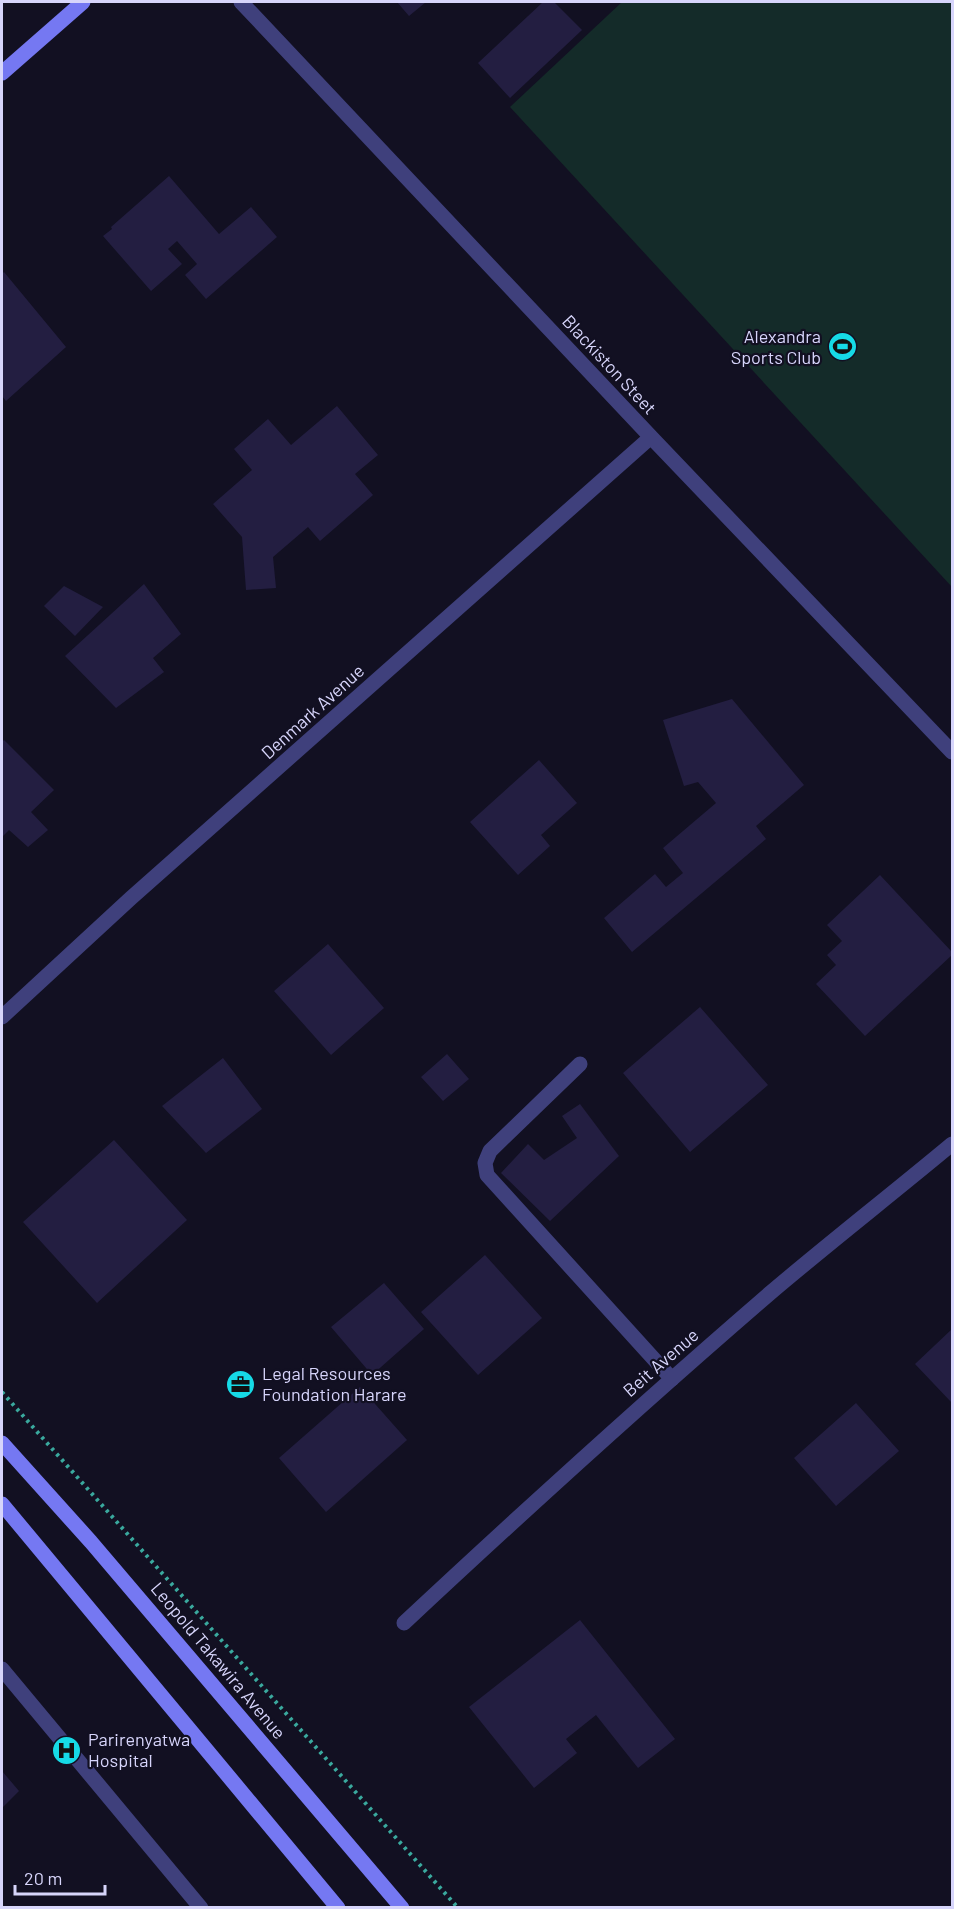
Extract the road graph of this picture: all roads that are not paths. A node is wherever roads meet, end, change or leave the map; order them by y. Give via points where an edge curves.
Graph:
1 (83, 2) edge
2 (241, 2) edge
3 (2, 73) edge
4 (651, 437) junction
5 (952, 752) edge
6 (2, 1017) edge
7 (580, 1064) dead end
8 (952, 1144) edge
9 (672, 1379) junction
10 (2, 1443) edge
11 (2, 1504) edge
12 (404, 1623) dead end
13 (2, 1669) edge
14 (201, 1908) edge
15 (338, 1908) edge
16 (402, 1908) edge

1 - 3 main road
2 - 4 street, Blackiston Steet
4 - 5 street, Blackiston Steet
4 - 6 street, Denmark Avenue
7 - 9 street via 489,1151 487,1175
8 - 9 street, Beit Avenue
9 - 12 street, Beit Avenue
10 - 16 main road, Leopold Takawira Avenue
11 - 15 main road
13 - 14 street

